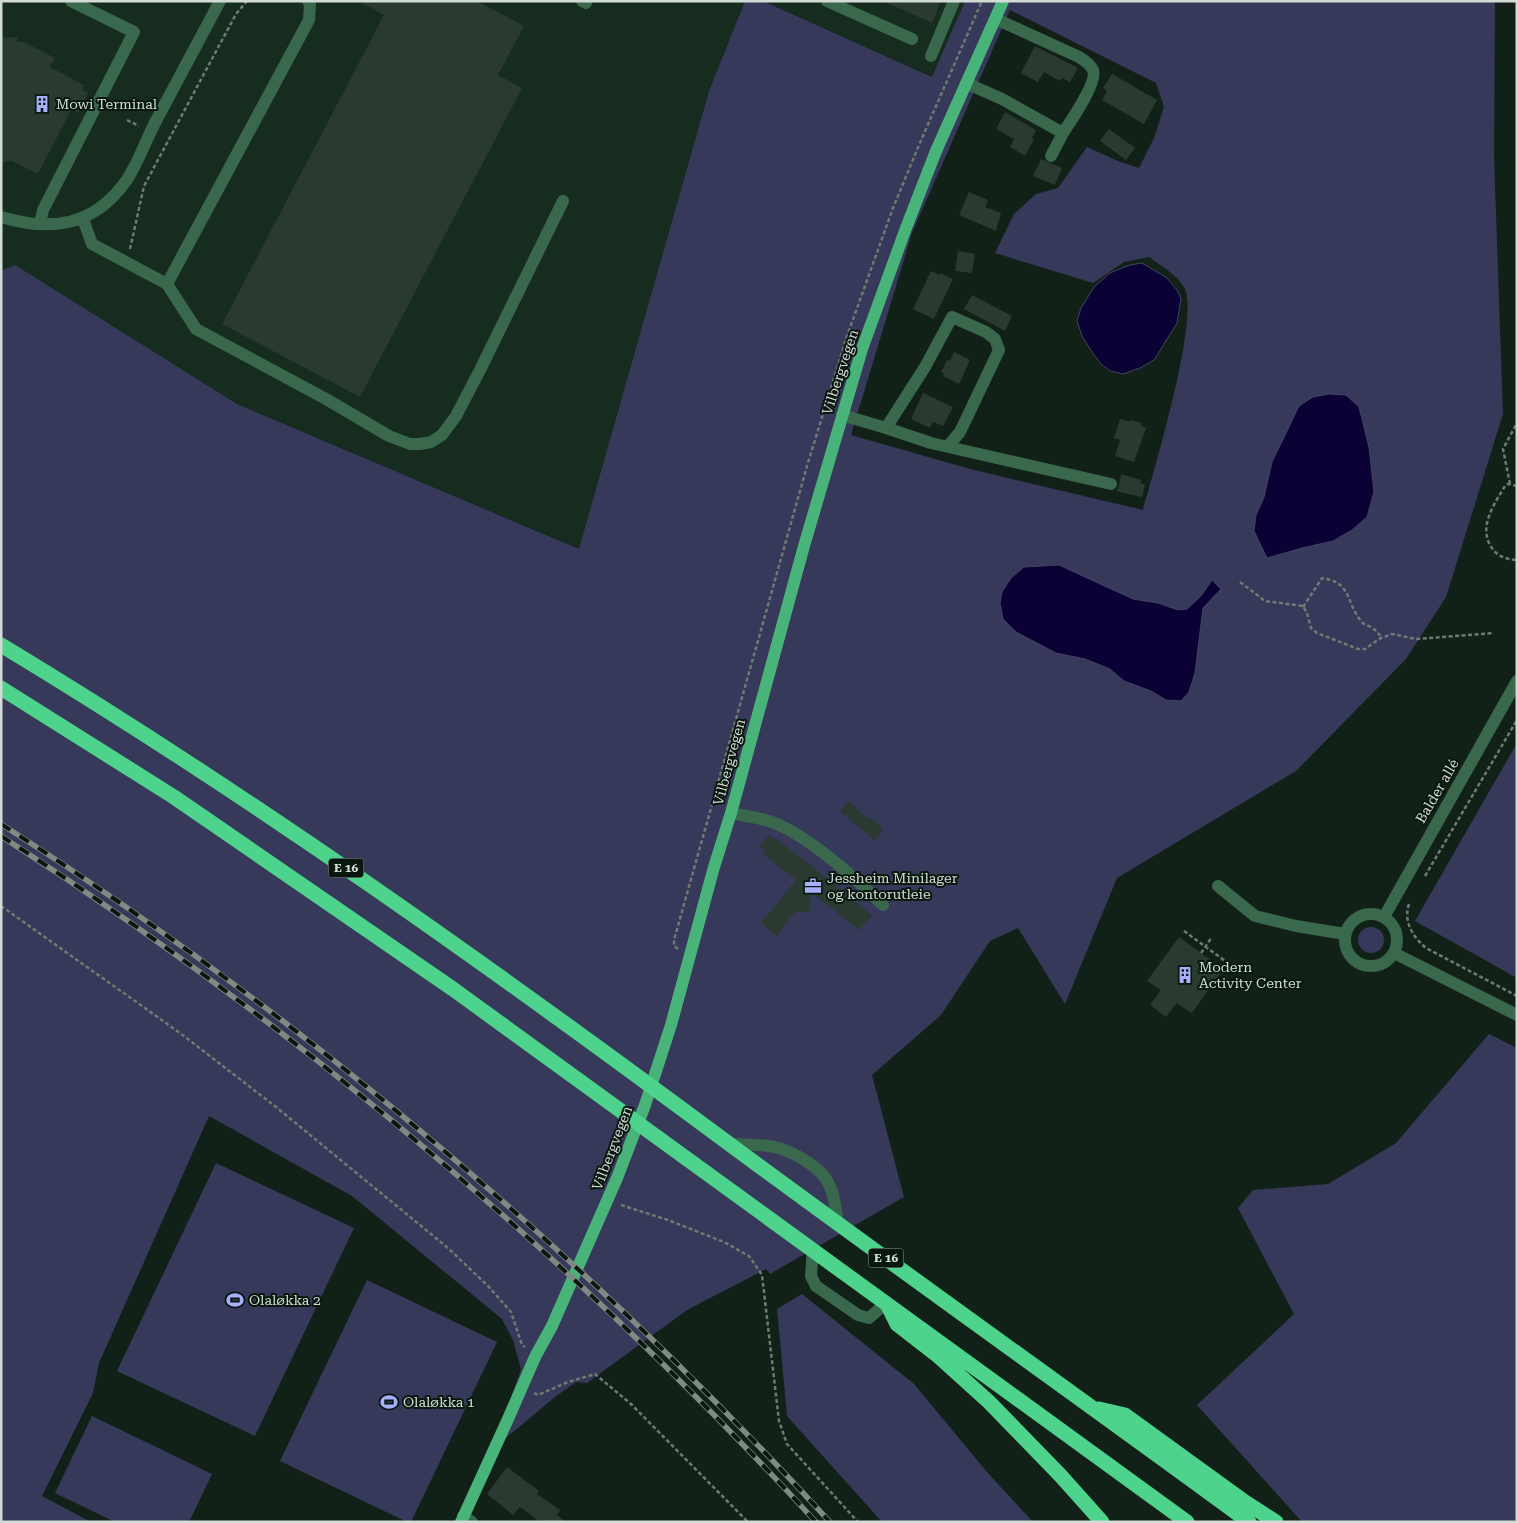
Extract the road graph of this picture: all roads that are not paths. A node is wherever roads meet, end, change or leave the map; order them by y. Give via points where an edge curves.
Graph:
1 (71, 1) edge
2 (220, 1) edge
3 (308, 1) edge
4 (827, 1) edge
5 (954, 1) edge
6 (1003, 1) edge
7 (996, 18) junction
8 (912, 39) dead end
9 (931, 56) dead end
10 (966, 83) junction
11 (1063, 134) junction
12 (1051, 156) dead end
13 (563, 201) dead end
14 (1, 217) edge
15 (83, 219) junction
16 (40, 224) junction
17 (166, 284) junction
18 (842, 415) junction
19 (886, 428) junction
20 (948, 446) junction
21 (1111, 484) dead end
22 (1, 645) edge
23 (1517, 681) edge
24 (1, 688) edge
25 (731, 813) junction
26 (1218, 886) dead end
27 (884, 905) dead end
28 (1384, 916) junction
29 (1345, 934) junction
30 (1394, 953) junction
31 (1517, 1015) edge
32 (729, 1144) junction
33 (838, 1223) junction
34 (813, 1249) junction
35 (886, 1303) junction
36 (1093, 1408) junction
37 (465, 1520) edge
38 (1102, 1522) edge
39 (1187, 1522) edge
40 (1249, 1522) edge
41 (1276, 1522) edge

1 - 16 street via 134,32 43,210
2 - 15 street via 126,180 108,203
3 - 17 street via 309,20
4 - 8 street
5 - 9 street
6 - 7 main road, Vilbergvegen
7 - 10 main road, Vilbergvegen
7 - 11 street via 1079,57 1093,70 1090,87
10 - 11 street via 1002,99
10 - 18 main road, Vilbergvegen via 906,228
11 - 12 street
13 - 17 street via 456,416 442,436 431,442 410,444 389,436 196,329
14 - 16 street
15 - 16 street
15 - 17 street via 92,244
18 - 19 street
18 - 25 main road, Vilbergvegen
19 - 20 street via 931,444
19 - 20 street via 952,317 986,332 995,339 999,350 960,432
20 - 21 street
22 - 32 highway, E 16 via 156,741 319,849
23 - 28 street, Balder allé
24 - 34 highway, E 16 via 174,797 306,887 525,1040
25 - 27 street via 769,821 797,835
25 - 37 main road, Vilbergvegen via 671,1025 617,1178
26 - 29 street via 1255,916
28 - 29 street via 1368,913 1360,916 1348,926
28 - 30 street via 1395,929 1397,945
29 - 30 street via 1347,950 1366,965 1382,964
30 - 31 street
32 - 33 highway, E 16
32 - 33 street via 779,1147 818,1170 832,1190
33 - 36 highway, E 16
34 - 35 highway, E 16
34 - 35 street via 811,1276 816,1286 858,1316 869,1318
35 - 38 highway, E 16 via 896,1324 990,1402
35 - 39 highway, E 16
36 - 40 highway, E 16
36 - 41 highway, E 16 via 1125,1415

